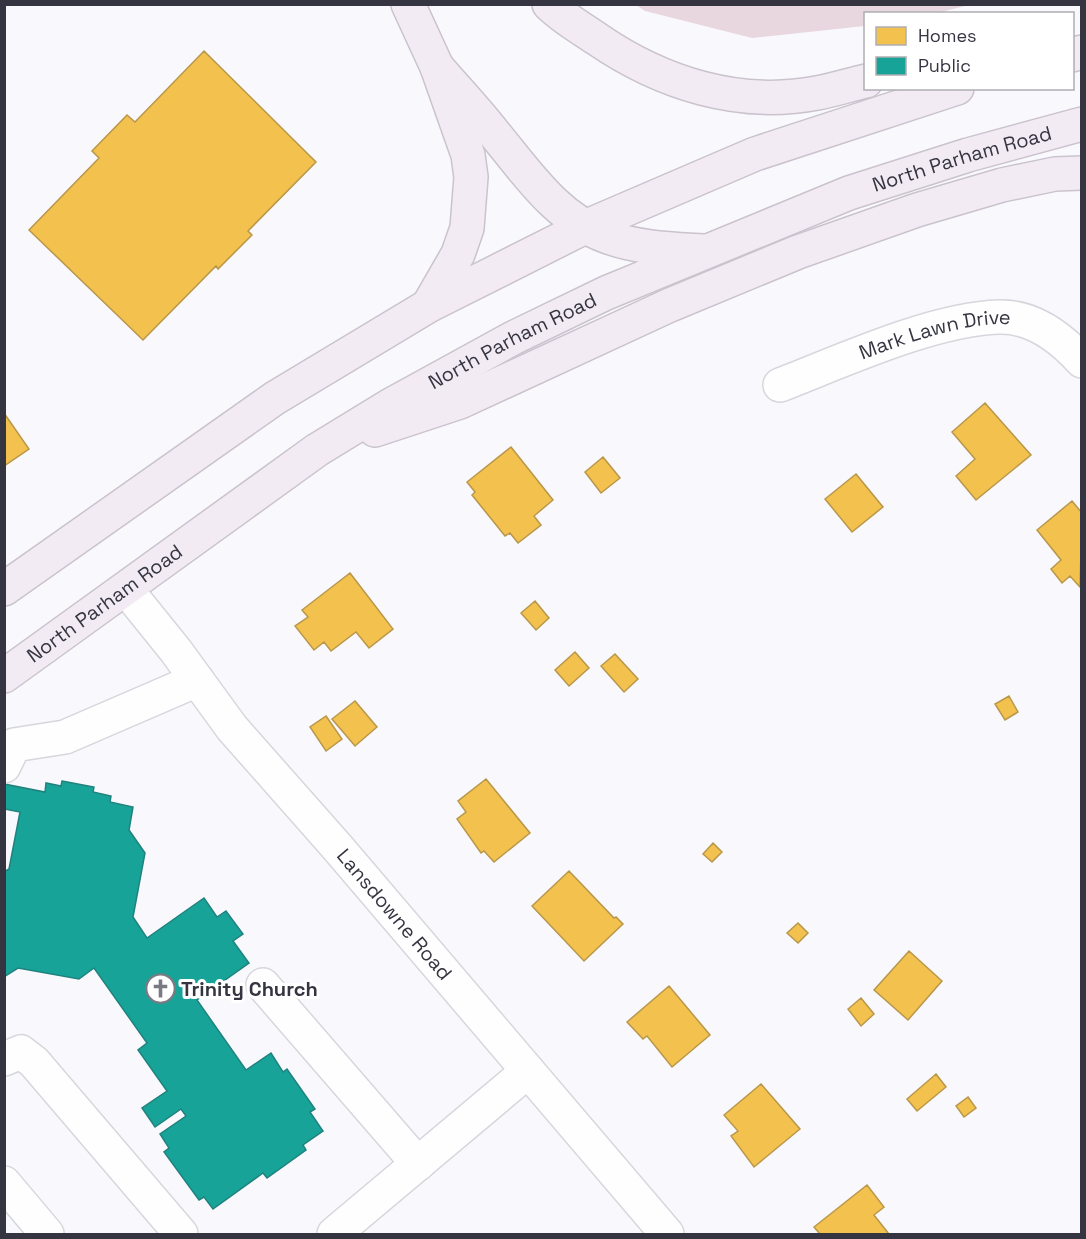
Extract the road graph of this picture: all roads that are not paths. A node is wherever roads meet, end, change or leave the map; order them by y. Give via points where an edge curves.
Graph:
1 (408, 4) edge
2 (549, 4) edge
3 (437, 67) junction
4 (864, 81) edge
5 (951, 90) edge
6 (1082, 124) edge
7 (1082, 173) edge
8 (585, 227) junction
9 (710, 252) junction
10 (428, 306) junction
11 (1082, 361) edge
12 (780, 385) dead end
13 (317, 450) junction
14 (4, 589) edge
15 (126, 589) junction
16 (4, 676) edge
17 (197, 680) junction
18 (4, 766) edge
19 (263, 985) dead end
20 (13, 1056) edge
21 (528, 1071) junction
22 (418, 1164) junction
23 (4, 1183) edge
24 (47, 1234) edge
25 (182, 1234) edge
26 (334, 1234) edge
27 (667, 1234) edge

1 - 3 highway
2 - 4 highway via 612,49 657,74 700,89 777,98
3 - 8 highway via 546,197
3 - 10 highway via 468,155 471,203 458,254
5 - 8 highway via 755,154
6 - 9 highway, North Parham Road via 849,193
7 - 13 highway via 1055,174 1002,185 798,252 670,305 460,402
8 - 9 highway via 635,244
8 - 10 highway
9 - 13 highway, North Parham Road via 606,292 531,328
10 - 14 highway via 275,398
11 - 12 street, Mark Lawn Drive via 1064,341 1035,325 1000,317 942,327
13 - 15 highway, North Parham Road
15 - 16 highway, North Parham Road
15 - 17 street, Lansdowne Road
17 - 18 street via 65,737 14,745
17 - 21 street, Lansdowne Road via 232,728
19 - 22 street
20 - 25 street via 34,1062
21 - 22 street
21 - 27 street, Lansdowne Road
22 - 26 street
23 - 24 street

